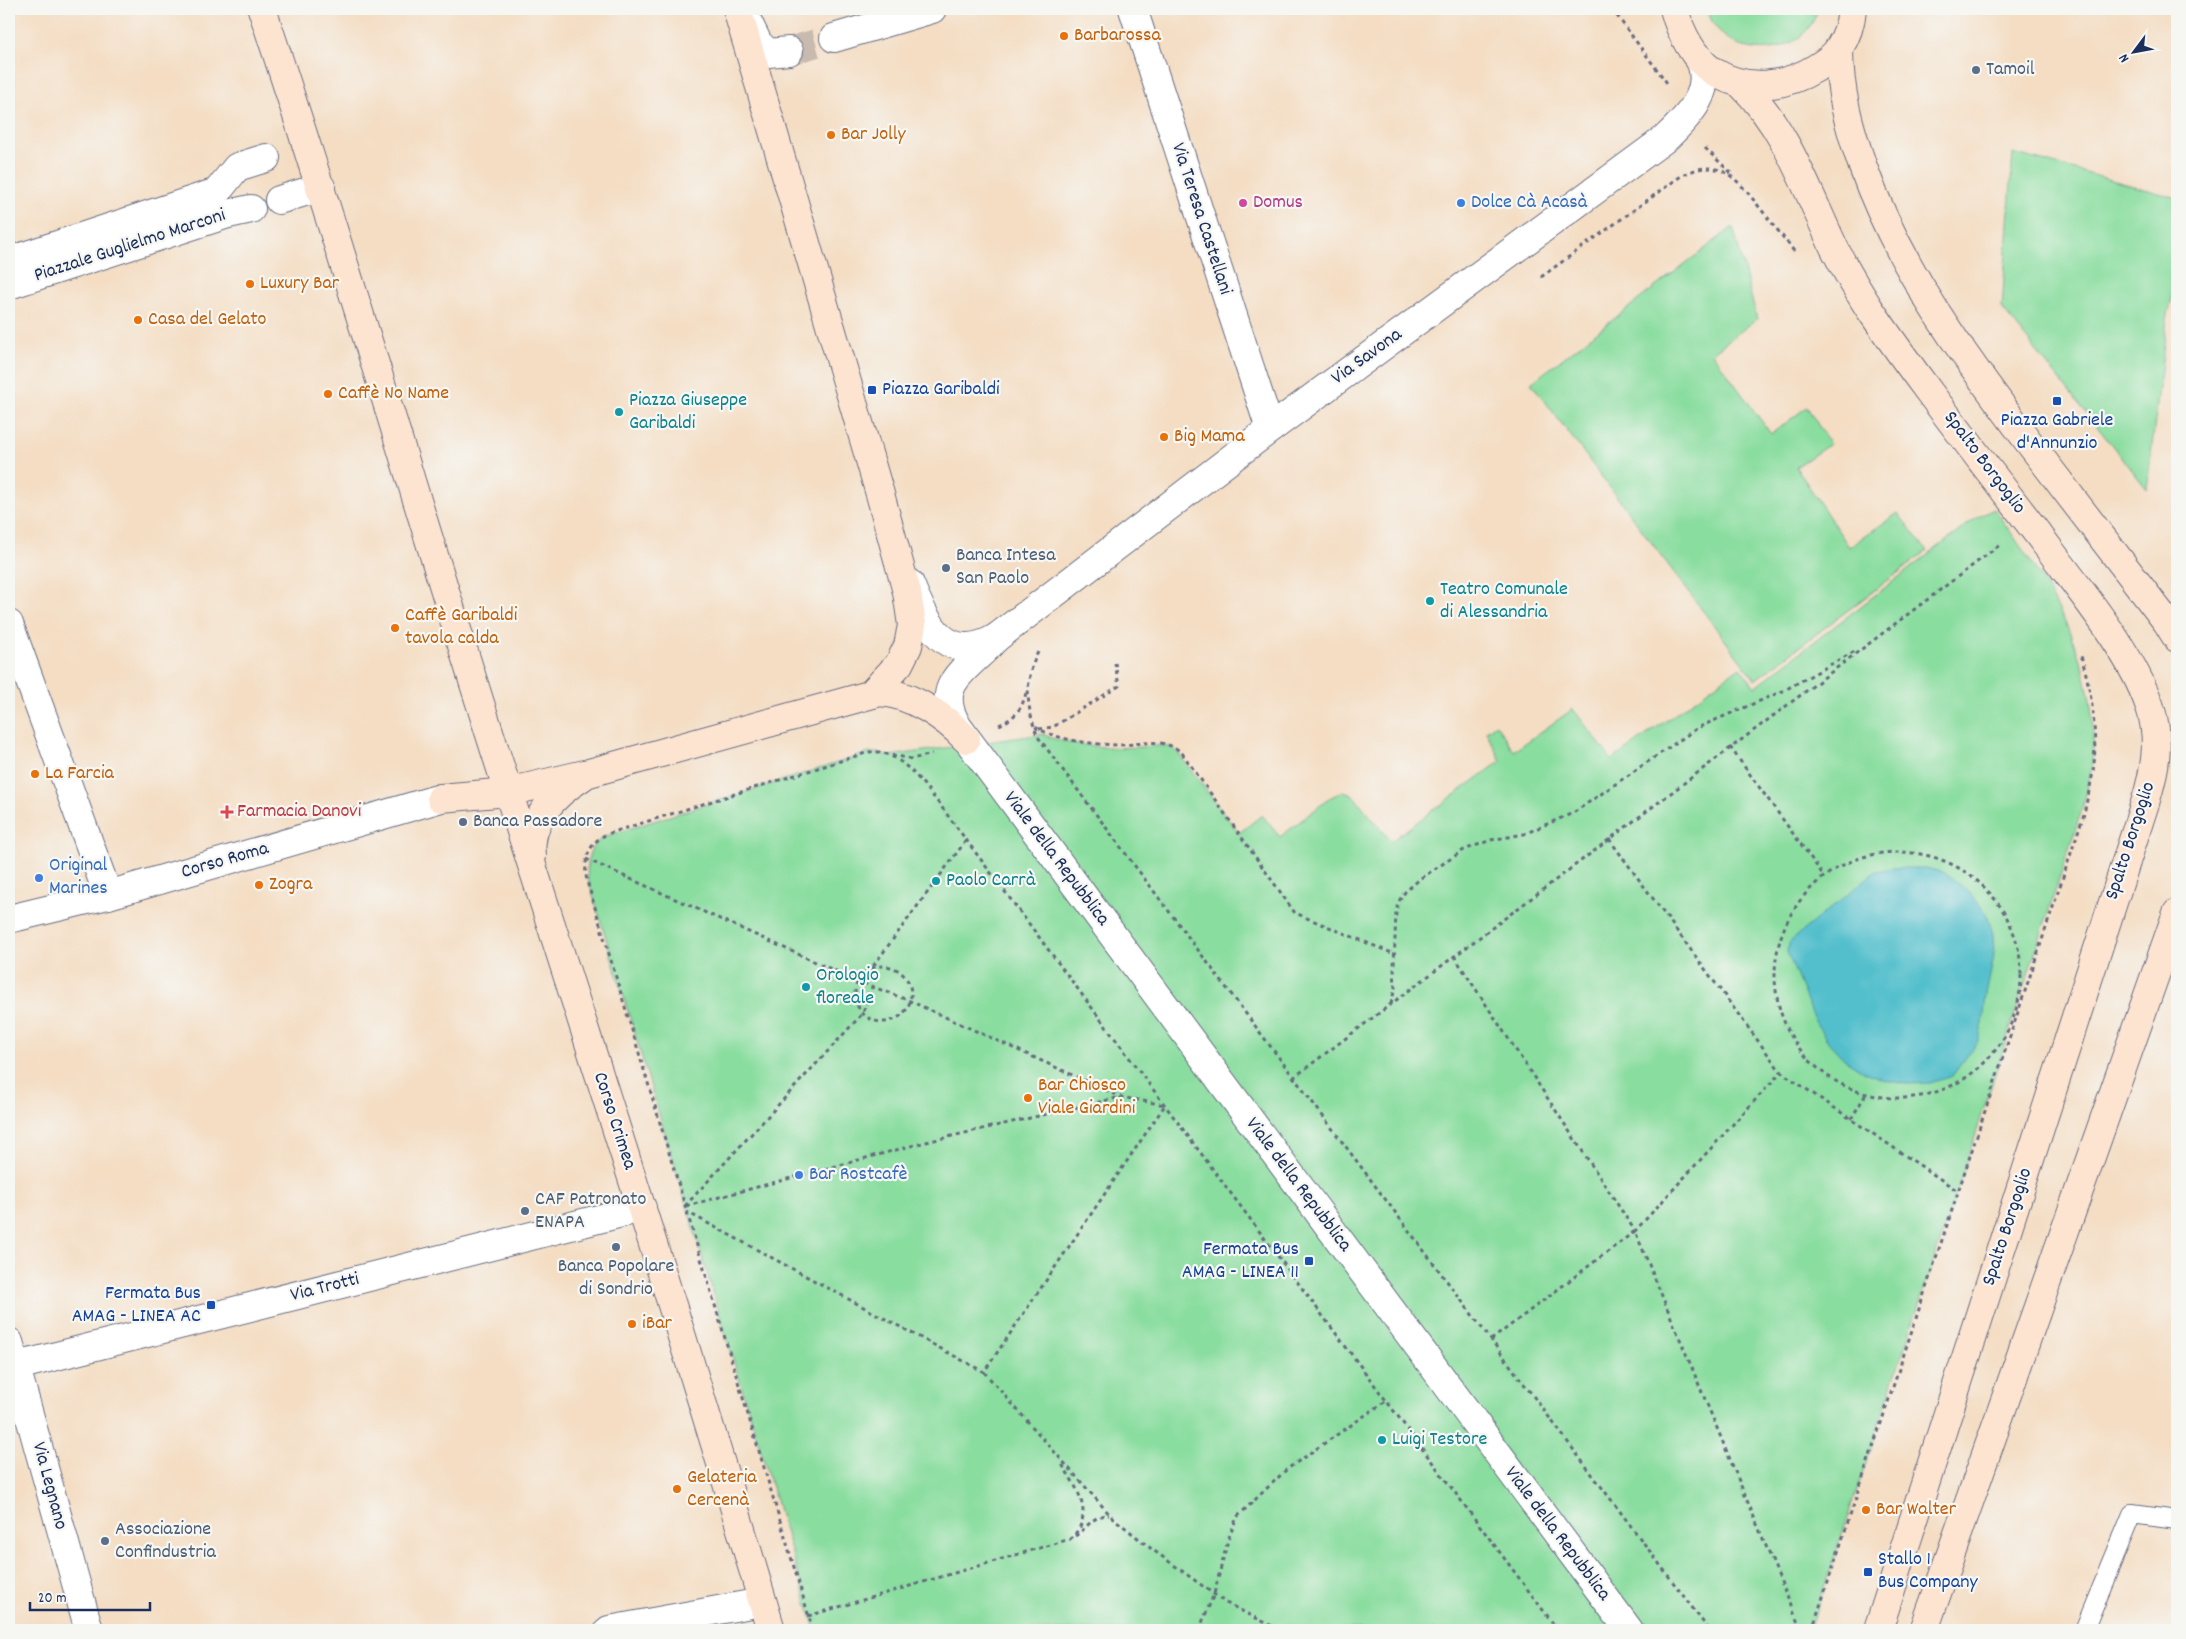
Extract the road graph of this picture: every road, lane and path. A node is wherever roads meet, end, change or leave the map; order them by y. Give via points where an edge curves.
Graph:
1 (262, 9) edge
2 (737, 9) edge
3 (742, 9) edge
4 (932, 9) edge
5 (1133, 9) edge
6 (1612, 9) edge
7 (1674, 9) edge
8 (1856, 13) edge
9 (834, 38) tunnel mouth
10 (1839, 49) junction
11 (789, 50) tunnel mouth
12 (1699, 58) junction
13 (1740, 83) junction
14 (1667, 88) dead end
15 (266, 158) dead end
16 (321, 187) junction
17 (279, 200) dead end
18 (251, 209) dead end
19 (1801, 260) dead end
20 (9, 261) edge
21 (1536, 280) dead end
22 (9, 285) edge
23 (1270, 429) junction
24 (2006, 540) dead end
25 (899, 557) junction
26 (9, 624) edge
27 (996, 638) junction
28 (2177, 638) edge
29 (1866, 645) junction
30 (1042, 646) dead end
31 (2079, 650) dead end
32 (1115, 663) dead end
33 (871, 694) junction
34 (1034, 726) junction
35 (1038, 729) junction
36 (966, 739) junction
37 (1730, 747) junction
38 (589, 773) junction
39 (508, 792) junction
40 (441, 798) joint
41 (1609, 839) junction
42 (967, 840) junction
43 (586, 858) junction
44 (534, 870) junction
45 (1824, 876) junction
46 (108, 895) junction
47 (2177, 913) edge
48 (9, 920) edge
49 (1394, 954) junction
50 (1454, 956) junction
51 (871, 969) junction
52 (858, 982) junction
53 (872, 987) junction
54 (910, 1001) junction
55 (1391, 1004) junction
56 (863, 1013) junction
57 (1781, 1072) junction
58 (1293, 1078) junction
59 (1866, 1094) junction
60 (1121, 1096) junction
61 (1165, 1105) junction
62 (1851, 1119) junction
63 (1958, 1191) junction
64 (685, 1206) junction
65 (642, 1208) junction
66 (687, 1212) junction
67 (1635, 1231) junction
68 (1491, 1340) junction
69 (11, 1358) edge
70 (984, 1372) junction
71 (1386, 1401) junction
72 (1053, 1452) junction
73 (1112, 1517) junction
74 (2177, 1520) edge
75 (1070, 1539) junction
76 (1214, 1594) junction
77 (762, 1602) junction
78 (808, 1616) junction
79 (89, 1630) edge
80 (608, 1630) edge
81 (771, 1630) edge
82 (813, 1630) edge
83 (1199, 1630) edge
84 (1280, 1630) edge
85 (1558, 1630) edge
86 (1629, 1630) edge
87 (1709, 1630) edge
88 (1801, 1630) edge
89 (1812, 1630) edge
90 (1878, 1630) edge
91 (1924, 1630) edge
92 (2084, 1630) edge

1 - 16 main road, Corso Crimea
2 - 25 main road
3 - 11 street via 764,51 772,54
4 - 9 street
5 - 23 street, Via Teresa Castellani
6 - 14 path via 1667,82
7 - 12 main road via 1687,41
8 - 10 main road
10 - 13 main road via 1827,61 1795,79 1777,84
10 - 28 main road via 1843,100 1853,137 1881,212 1925,296 1981,380
12 - 13 main road via 1713,71
12 - 23 street, Via Savona via 1705,80 1700,95 1666,138
13 - 90 main road, Spalto Borgoglio via 1758,101 1784,140 1842,263 1868,308 2080,590 2122,651 2150,707 2157,750 2145,803
15 - 20 street via 237,167 217,192
16 - 17 street
16 - 39 main road, Corso Crimea
18 - 22 street, Piazzale Guglielmo Marconi
19 - 21 path via 1739,181 1719,169 1705,167 1692,169 1681,176
23 - 27 street, Via Savona
24 - 29 path
25 - 27 street via 927,622 939,637 964,648 980,646
25 - 33 main road via 912,633 899,664
26 - 46 street
27 - 36 street, Viale della Repubblica via 961,673 949,691 947,701 952,717
29 - 37 path
29 - 49 path via 1783,691 1699,727 1573,813 1524,834 1491,840 1464,850 1442,864 1421,878 1399,901
30 - 34 path via 1033,663 1028,688
31 - 63 path via 2094,727 2094,765 2084,814
32 - 35 path via 1119,686 1053,727
33 - 36 main road via 890,693 907,699 946,721
33 - 38 main road
34 - 35 path
34 - 58 path via 1046,748
35 - 49 path via 1062,738 1105,744 1161,742 1175,747 1295,913
36 - 86 street, Viale della Repubblica
37 - 41 path
37 - 45 path
38 - 39 main road
38 - 44 main road via 561,793 538,820 532,836
39 - 40 main road
39 - 44 main road, Corso Crimea
40 - 46 street, Corso Roma
41 - 50 path
41 - 57 path
42 - 43 path via 919,780 889,754 875,751 607,834 591,846
42 - 51 path
42 - 61 path
43 - 52 path
43 - 64 path via 587,881
44 - 65 main road, Corso Crimea
45 - 59 path via 1802,897 1786,922 1777,952 1775,974 1780,1012 1793,1040 1812,1063 1837,1082
45 - 59 path via 1850,861 1877,853 1904,851 1939,859 1978,881 1997,901 2019,949 2022,977 2019,1004 2010,1029 1995,1052 1976,1071 1953,1086 1924,1096 1894,1099
46 - 48 street, Corso Roma
47 - 91 main road
49 - 55 path via 1395,988
50 - 55 path
50 - 67 path
51 - 52 path
51 - 53 path
51 - 54 path via 887,966 901,972 910,985
52 - 53 path
52 - 56 path via 855,998
53 - 54 path
53 - 56 path
54 - 56 path via 902,1015 894,1020 878,1022
54 - 60 path
55 - 58 path
56 - 64 path
57 - 62 path
57 - 67 path
58 - 68 path
59 - 62 path
60 - 61 path
60 - 64 path via 926,1142
61 - 70 path
61 - 71 path
62 - 63 path
63 - 89 path
64 - 66 path
65 - 69 street, Via Trotti
65 - 77 main road, Corso Crimea
66 - 70 path
66 - 78 path
67 - 68 path
67 - 88 path
68 - 87 path
69 - 79 street, Via Legnano
70 - 72 path
71 - 76 path via 1287,1469 1237,1517
71 - 85 path
72 - 73 path
72 - 75 path via 1075,1485 1083,1504 1083,1520
73 - 75 path via 1098,1517
73 - 76 path
74 - 92 lane via 2132,1514
75 - 78 path
76 - 83 path
76 - 84 path
77 - 80 street
77 - 81 main road, Corso Crimea
78 - 82 path

